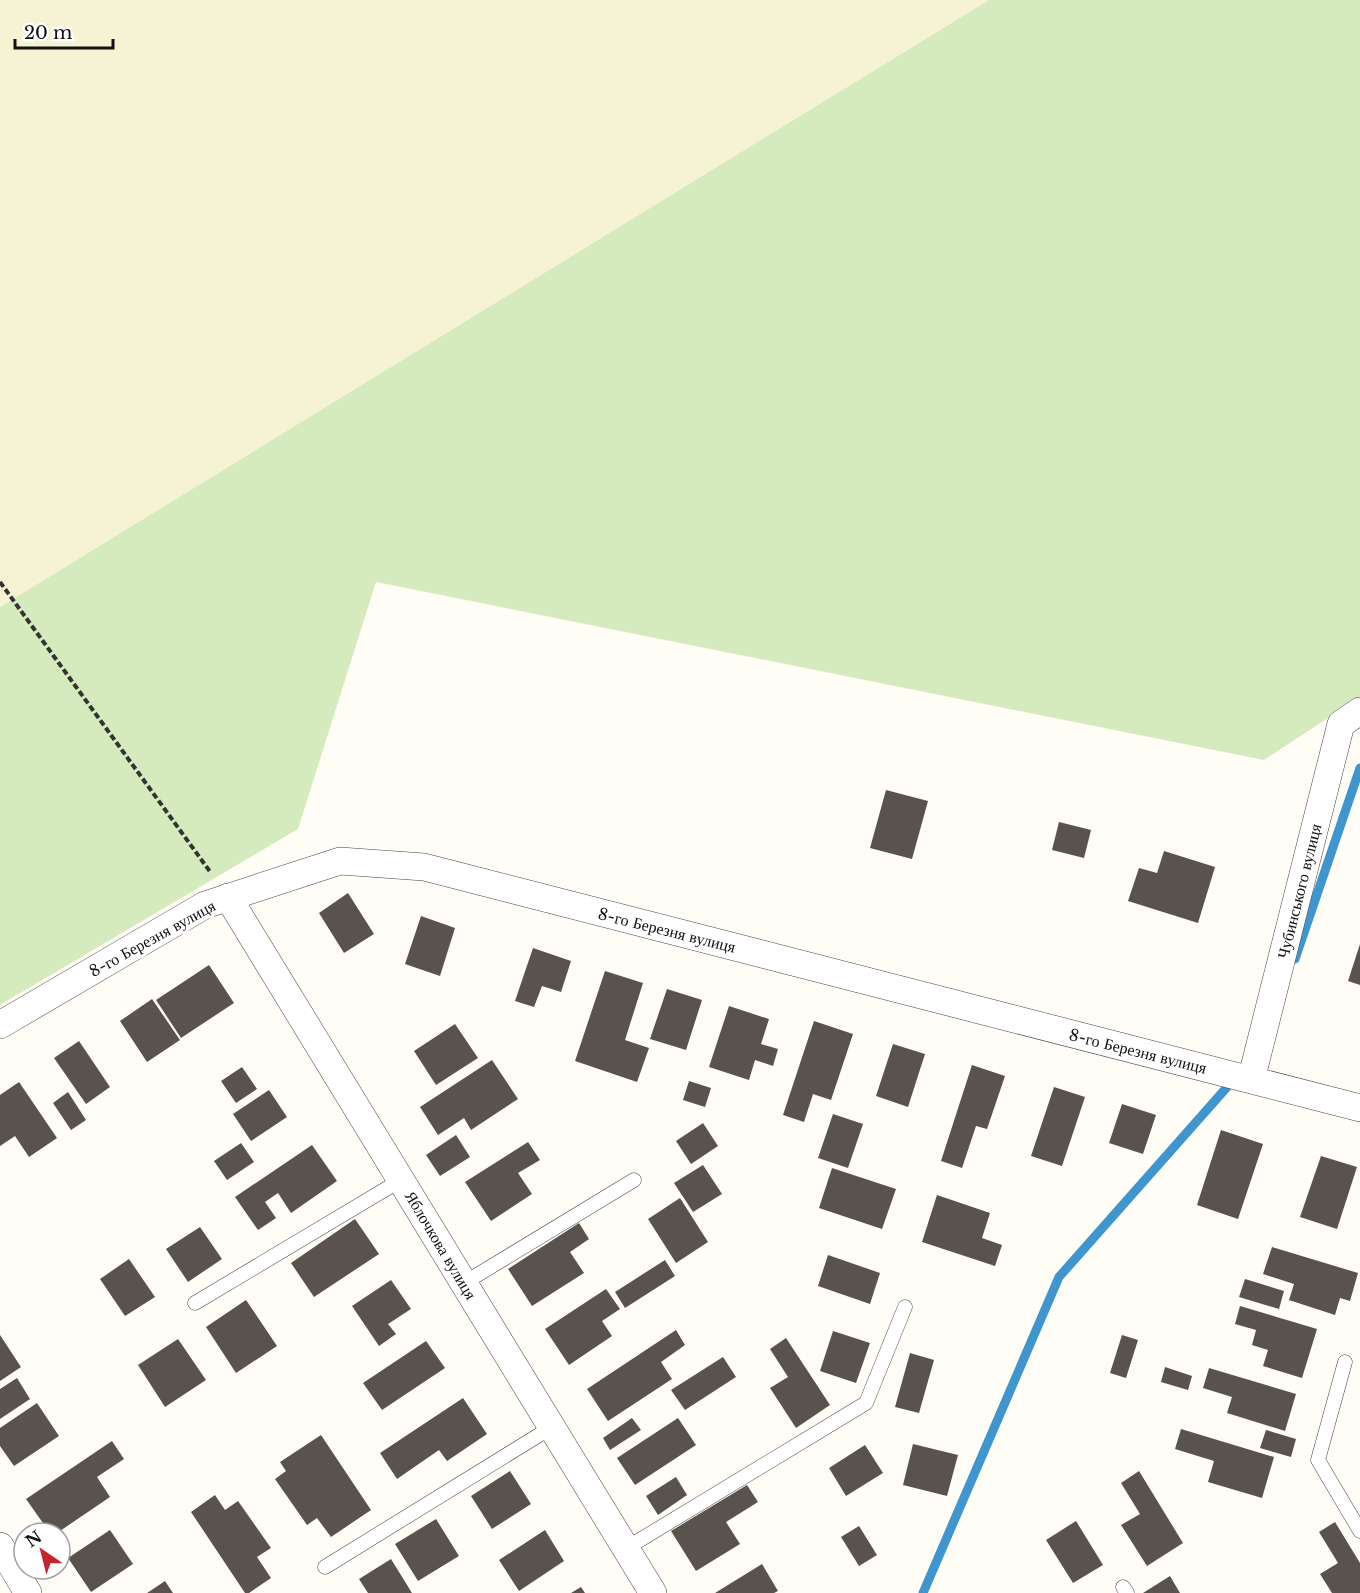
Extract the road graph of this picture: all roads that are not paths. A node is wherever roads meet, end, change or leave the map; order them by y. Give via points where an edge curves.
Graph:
1 (1360, 711) edge
2 (228, 897) junction
3 (0, 1025) edge
4 (1251, 1080) junction
5 (1360, 1108) edge
6 (401, 1180) junction
7 (634, 1180) dead end
8 (464, 1283) junction
9 (195, 1303) dead end
10 (905, 1307) dead end
11 (1345, 1362) dead end
12 (552, 1427) junction
13 (1360, 1530) edge
14 (0, 1546) edge
15 (625, 1549) junction
16 (325, 1566) dead end
17 (28, 1593) edge
18 (653, 1593) edge

1 - 4 street, Чубинського вулиця via 1341,724
2 - 3 street, 8-го Березня вулиця via 205,905
2 - 4 street, 8-го Березня вулиця via 340,861 424,867
2 - 6 street, Яблочкова вулиця
4 - 5 street, 8-го Березня вулиця
6 - 8 street, Яблочкова вулиця
6 - 9 lane
7 - 8 lane
8 - 12 street, Яблочкова вулиця
10 - 15 lane via 866,1403
11 - 13 lane via 1318,1460
12 - 15 street, Яблочкова вулиця
12 - 16 lane
14 - 17 street
15 - 18 street, Яблочкова вулиця

